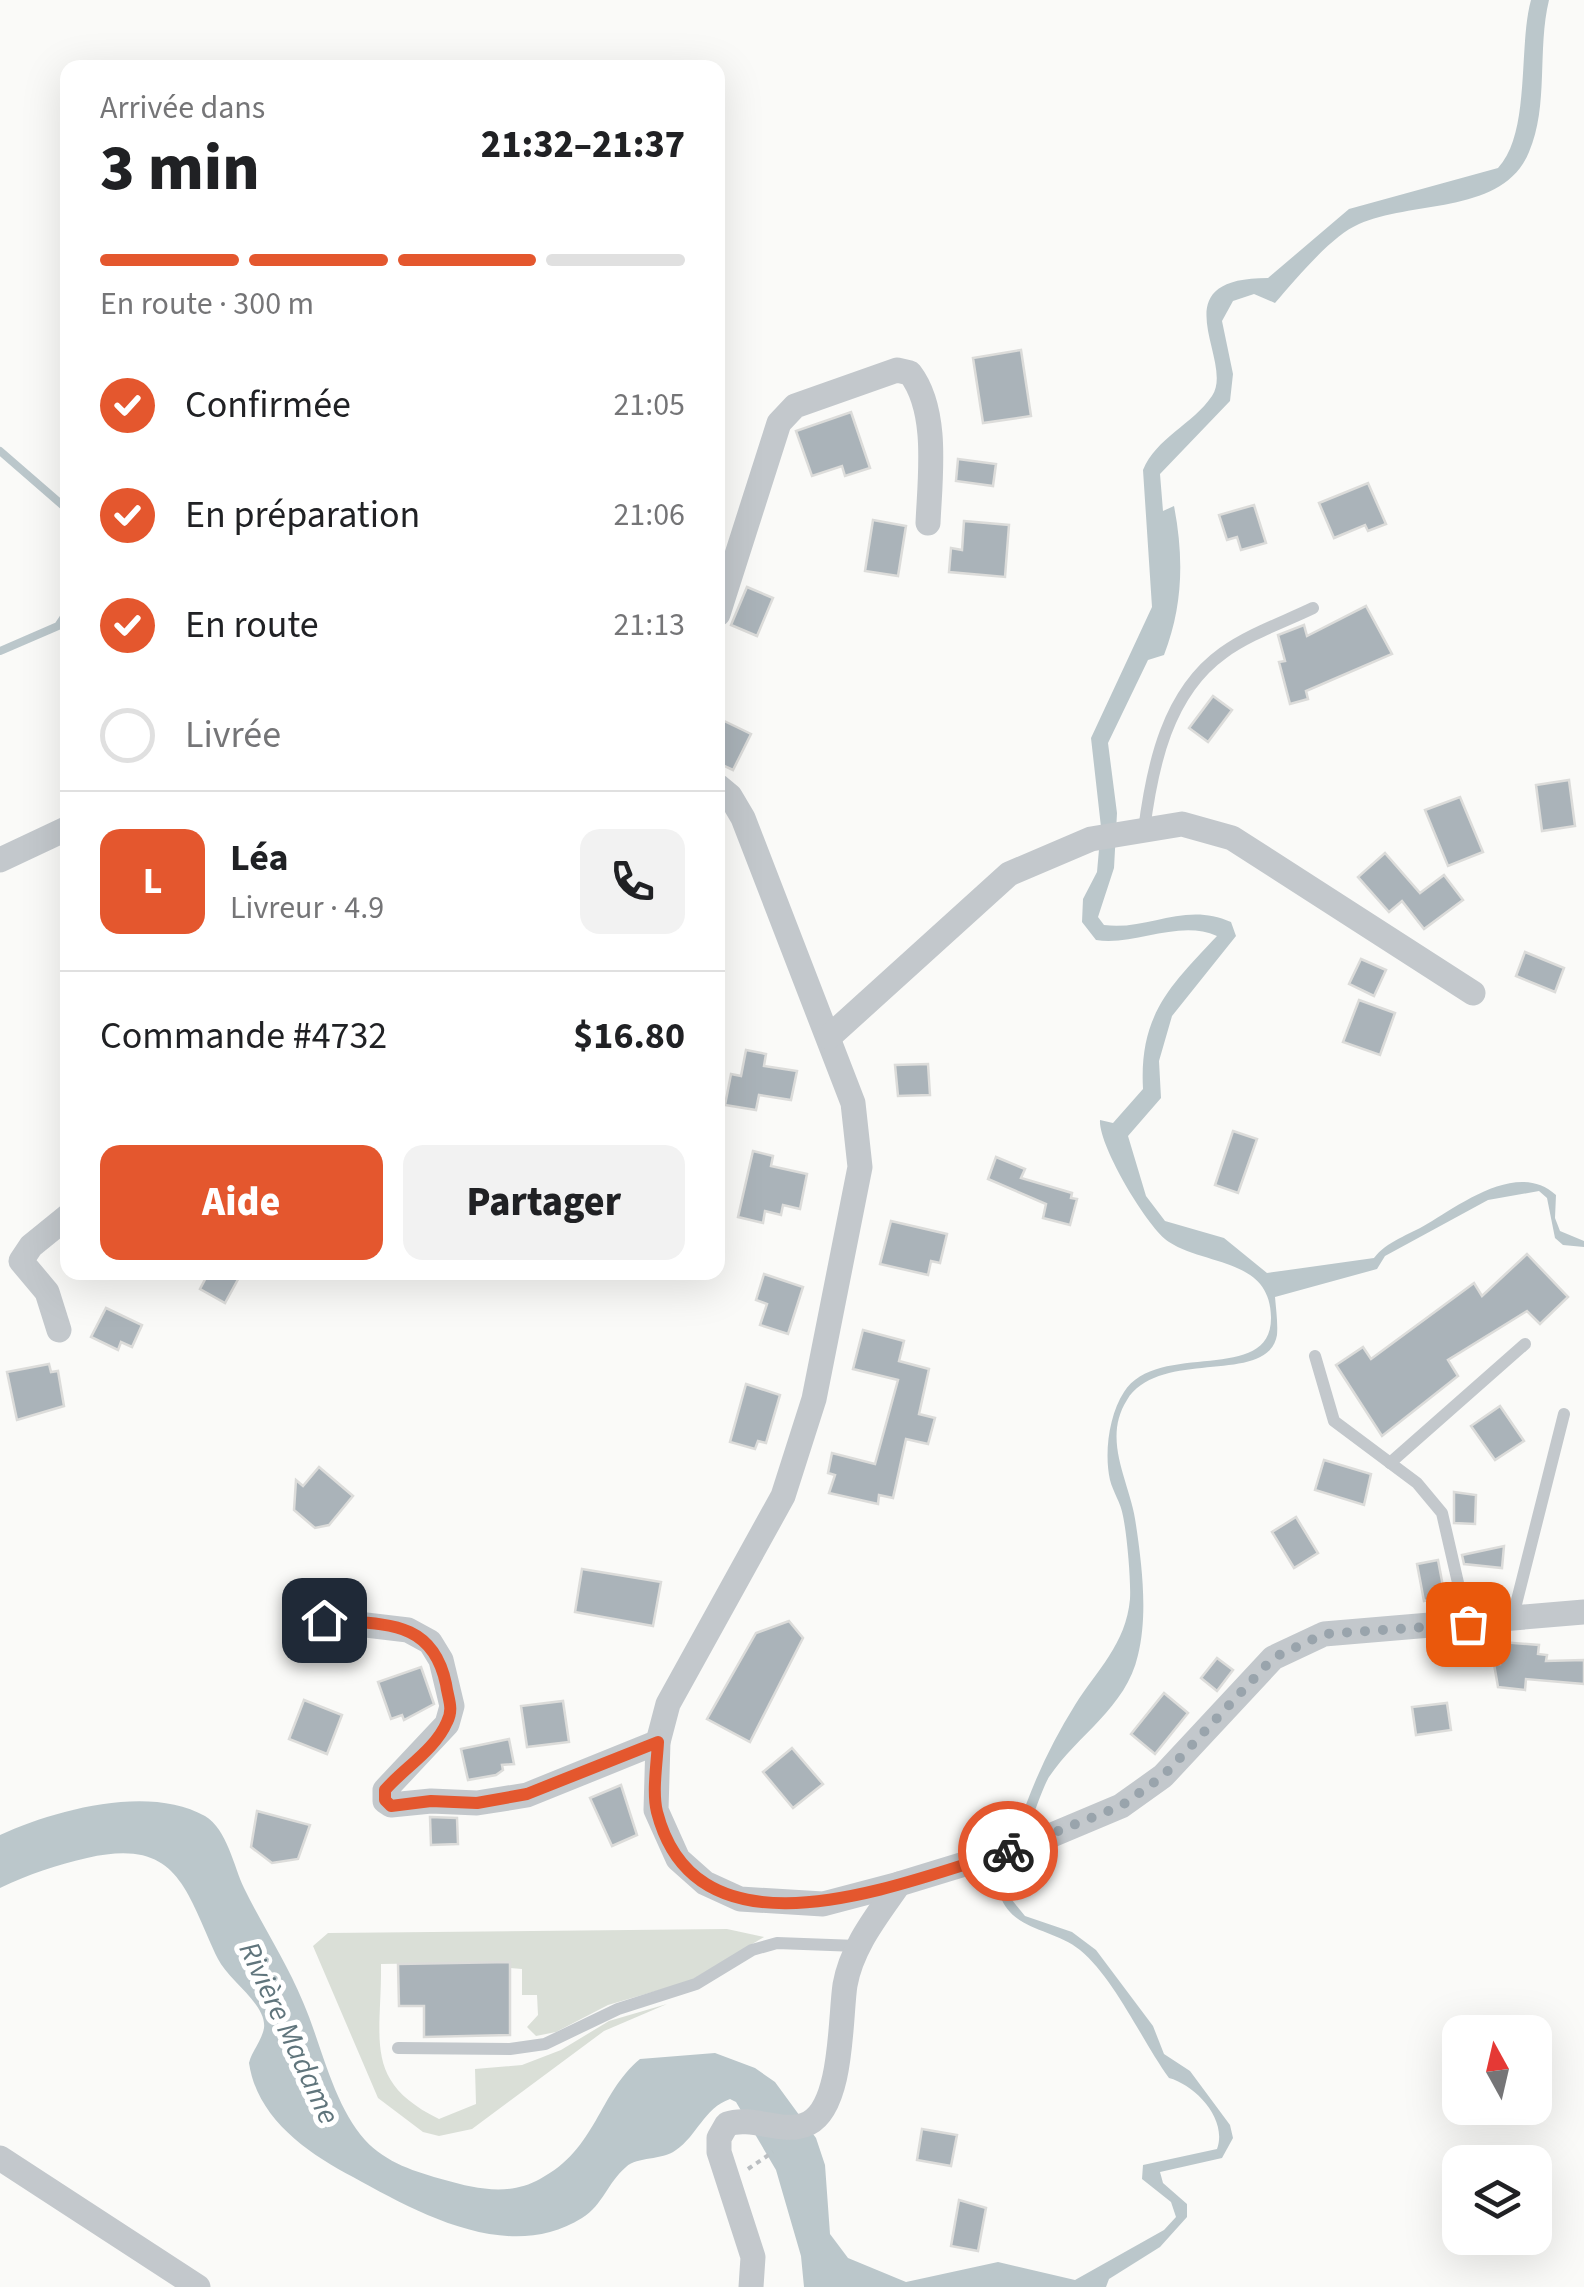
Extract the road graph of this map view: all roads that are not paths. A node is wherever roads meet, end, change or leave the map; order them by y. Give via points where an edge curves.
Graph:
1 (928, 523) dead end
2 (725, 591) edge
3 (1312, 608) dead end
4 (725, 792) edge
5 (1144, 830) junction
6 (60, 832) edge
7 (0, 860) edge
8 (1473, 993) dead end
9 (829, 1036) junction
10 (60, 1222) edge
11 (60, 1330) dead end
12 (1525, 1344) dead end
13 (1315, 1356) dead end
14 (1564, 1414) dead end
15 (1390, 1463) junction
16 (1584, 1612) edge
17 (306, 1613) dead end
18 (1512, 1620) junction
19 (1468, 1624) junction
20 (658, 1742) junction
21 (899, 1884) junction
22 (857, 1946) junction
23 (398, 2048) dead end
24 (0, 2158) edge
25 (198, 2287) edge
26 (751, 2287) edge

1 - 2 street via 930,438 918,384 896,370 795,406 769,444
3 - 5 lane via 1222,653 1184,695 1152,766
4 - 9 street via 743,818
5 - 8 street via 1182,824 1232,838
5 - 9 street via 1091,840 1009,874
6 - 7 street
9 - 20 street via 854,1103 860,1167 814,1399 783,1496 668,1704
10 - 11 street via 21,1261 47,1292
12 - 15 lane
13 - 15 lane via 1334,1421
14 - 18 lane
15 - 19 lane via 1442,1514
16 - 18 street
17 - 20 street via 408,1630 430,1642 441,1660 452,1706 447,1724 385,1790 391,1806 527,1794
18 - 19 street
19 - 21 street via 1324,1634 1273,1658 1163,1776 1121,1806 1033,1843
20 - 21 street via 656,1810 678,1858 705,1883 740,1899 823,1904
21 - 22 street
22 - 23 lane via 777,1943 752,1950 696,1984 618,2009 545,2044
22 - 26 street via 846,1981 836,2070 821,2111 809,2123 786,2127 745,2118 727,2124 719,2138 753,2257
24 - 25 street

